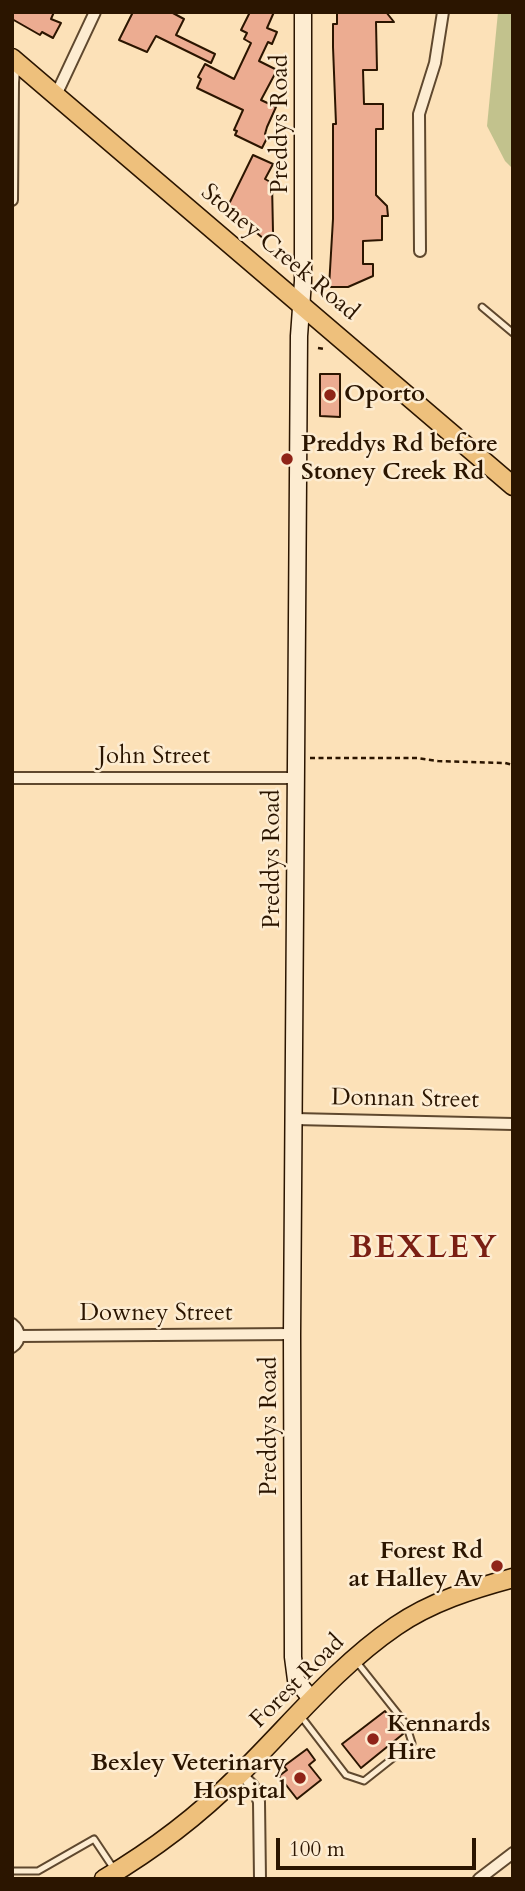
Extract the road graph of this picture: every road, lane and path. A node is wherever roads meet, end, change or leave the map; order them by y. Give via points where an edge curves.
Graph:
1 (94, 12) edge
2 (303, 12) edge
3 (443, 12) edge
4 (14, 59) edge
5 (56, 95) junction
6 (12, 200) edge
7 (420, 251) dead end
8 (301, 304) junction
9 (482, 307) dead end
10 (513, 333) edge
11 (318, 348) dead end
12 (324, 349) dead end
13 (513, 486) edge
14 (315, 758) dead end
15 (513, 765) edge
16 (12, 778) edge
17 (296, 778) junction
18 (295, 1119) junction
19 (513, 1124) edge
20 (12, 1324) edge
21 (292, 1334) junction
22 (19, 1336) junction
23 (12, 1347) edge
24 (513, 1578) edge
25 (354, 1659) junction
26 (312, 1700) junction
27 (299, 1714) junction
28 (241, 1774) junction
29 (513, 1853) edge
30 (12, 1871) edge
31 (110, 1875) edge
32 (260, 1879) edge
33 (479, 1879) edge

1 - 5 street
2 - 8 main road, Preddys Road
3 - 7 street via 435,63 419,114
4 - 5 main road, Stoney Creek Road
4 - 6 street
5 - 8 main road, Stoney Creek Road
8 - 13 main road, Stoney Creek Road
8 - 17 main road, Preddys Road
9 - 10 lane
11 - 12 path
14 - 15 path via 417,758
16 - 17 street, John Street
17 - 18 main road, Preddys Road
18 - 19 street, Donnan Street
18 - 21 main road, Preddys Road
20 - 22 street
21 - 22 street, Downey Street
21 - 26 main road, Preddys Road via 293,1665 296,1680
22 - 23 street
24 - 25 main road, Forest Road via 433,1605 397,1625
25 - 26 main road, Forest Road
25 - 27 lane via 406,1724 412,1743 364,1781 346,1775
26 - 27 main road, Forest Road
27 - 28 main road, Forest Road
28 - 31 main road, Forest Road via 185,1824
28 - 32 street via 253,1786 259,1802
29 - 33 street
30 - 31 lane via 38,1871 94,1839

